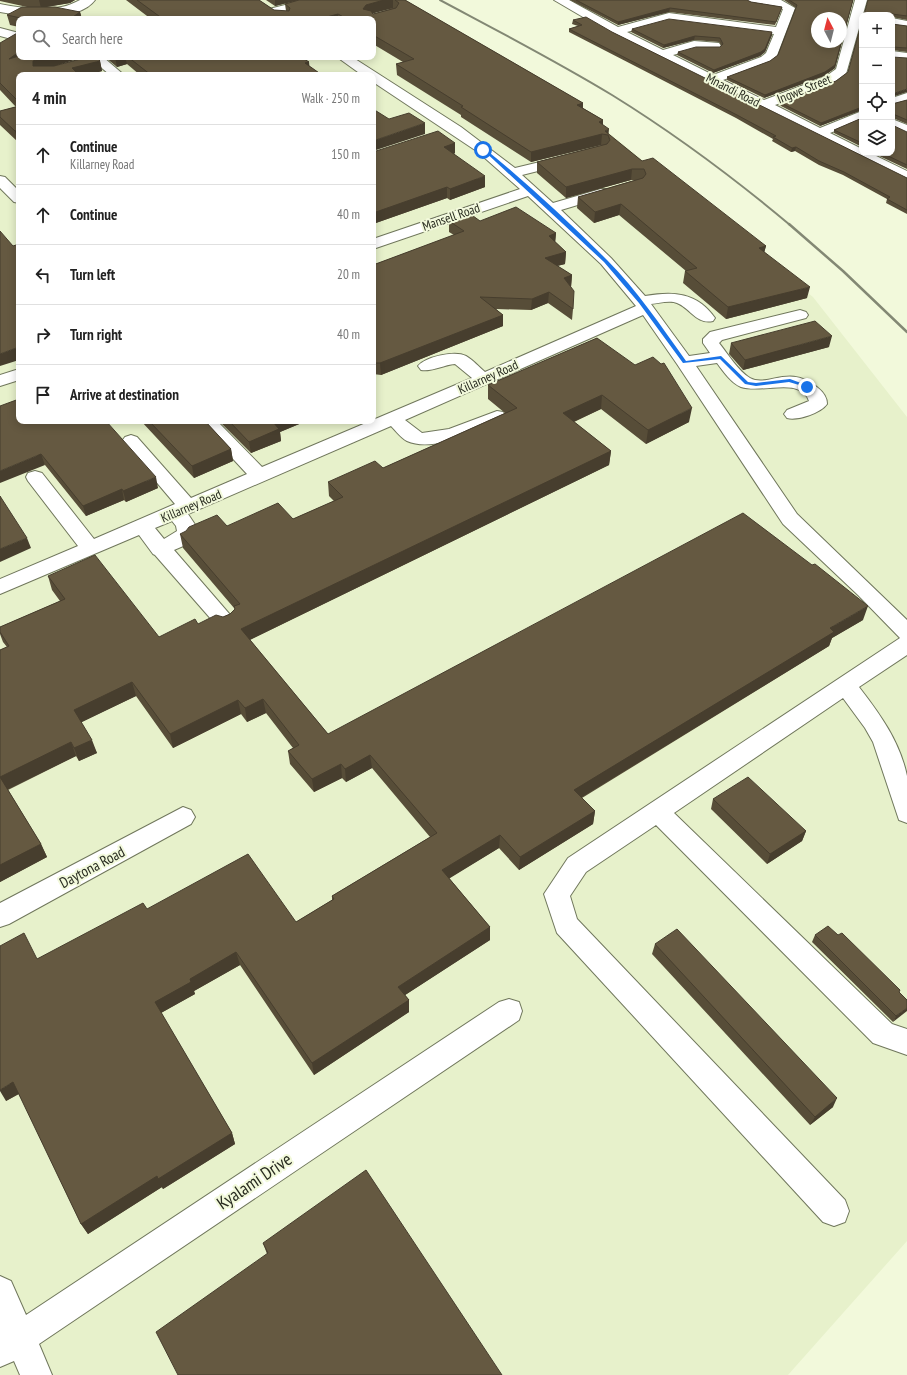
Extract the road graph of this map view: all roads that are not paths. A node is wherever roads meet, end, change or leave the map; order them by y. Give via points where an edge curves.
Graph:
1 (89, 0) edge
2 (319, 0) edge
3 (560, 0) edge
4 (749, 0) edge
5 (861, 0) edge
6 (261, 4) edge
7 (0, 8) edge
8 (274, 12) junction
9 (860, 12) edge
10 (280, 16) edge
11 (859, 18) edge
12 (895, 22) edge
13 (907, 24) edge
14 (616, 31) junction
15 (781, 31) junction
16 (0, 32) edge
17 (16, 36) edge
18 (715, 46) edge
19 (846, 50) junction
20 (859, 52) edge
21 (663, 54) junction
22 (895, 55) edge
23 (907, 57) edge
24 (99, 60) edge
25 (348, 60) edge
26 (84, 63) edge
27 (114, 72) edge
28 (366, 72) edge
29 (376, 79) edge
30 (713, 79) junction
31 (907, 97) edge
32 (895, 102) edge
33 (764, 105) junction
34 (859, 116) edge
35 (895, 124) edge
36 (456, 130) junction
37 (907, 130) edge
38 (819, 133) junction
39 (441, 135) edge
40 (578, 156) edge
41 (512, 173) junction
42 (907, 178) edge
43 (0, 180) edge
44 (623, 188) edge
45 (530, 190) junction
46 (16, 196) edge
47 (550, 209) junction
48 (376, 243) edge
49 (643, 305) junction
50 (800, 315) dead end
51 (707, 318) dead end
52 (721, 358) junction
53 (685, 362) junction
54 (427, 366) dead end
55 (16, 375) edge
56 (484, 379) junction
57 (0, 381) edge
58 (793, 414) dead end
59 (497, 416) edge
60 (394, 418) junction
61 (211, 424) edge
62 (131, 441) dead end
63 (260, 476) junction
64 (35, 477) dead end
65 (182, 510) junction
66 (142, 526) junction
67 (92, 548) junction
68 (160, 549) junction
69 (0, 587) edge
70 (225, 622) edge
71 (907, 633) edge
72 (907, 644) edge
73 (846, 685) junction
74 (657, 811) junction
75 (907, 813) edge
76 (183, 817) dead end
77 (0, 916) edge
78 (509, 1011) dead end
79 (907, 1042) edge
80 (834, 1212) dead end
81 (0, 1292) edge
82 (10, 1344) edge
83 (36, 1375) edge

1 - 7 street via 69,11 51,14
2 - 8 street
3 - 14 street, Mnandi Road
4 - 15 street via 787,6 789,10
5 - 9 street, Ingwe Street
6 - 8 street
8 - 10 street
11 - 19 street, Ingwe Street
12 - 13 street
14 - 15 street via 670,17
14 - 21 street, Mnandi Road
15 - 30 street via 769,58
16 - 17 street
18 - 21 street via 690,45
19 - 20 street
19 - 33 street, Ingwe Street via 842,71 836,77
21 - 30 street, Mnandi Road
22 - 23 street
24 - 26 street
24 - 27 street
25 - 28 street
29 - 36 street
30 - 33 street, Mnandi Road
31 - 32 street
33 - 38 street, Mnandi Road
34 - 38 street
35 - 37 street
36 - 39 street
36 - 41 street
38 - 42 street, Mnandi Road
40 - 41 street
41 - 45 street
43 - 46 street
44 - 47 street
45 - 47 street
45 - 48 street, Mansell Road
47 - 49 street via 606,261
49 - 51 street, Killarney Road via 667,297 683,298
49 - 53 street
49 - 56 street, Killarney Road
50 - 52 street via 716,336 710,343
52 - 53 street
52 - 58 street via 747,383 790,380 807,387 817,397 818,404
53 - 71 street via 790,519
54 - 56 street via 442,360 459,359
55 - 57 street
56 - 60 street, Killarney Road
59 - 60 street via 449,434 423,439 415,438
60 - 63 street, Killarney Road
61 - 63 street
62 - 65 street
63 - 65 street, Killarney Road
64 - 67 street
65 - 66 street, Killarney Road
65 - 68 street via 188,532
66 - 67 street, Killarney Road
66 - 68 street
67 - 69 street, Killarney Road
68 - 70 street
72 - 73 street
73 - 74 street
73 - 75 street via 884,742
74 - 79 street via 883,1034
74 - 80 street via 577,865 556,894 566,925
76 - 77 street, Daytona Road
78 - 82 street, Kyalami Drive
81 - 82 street
82 - 83 street

